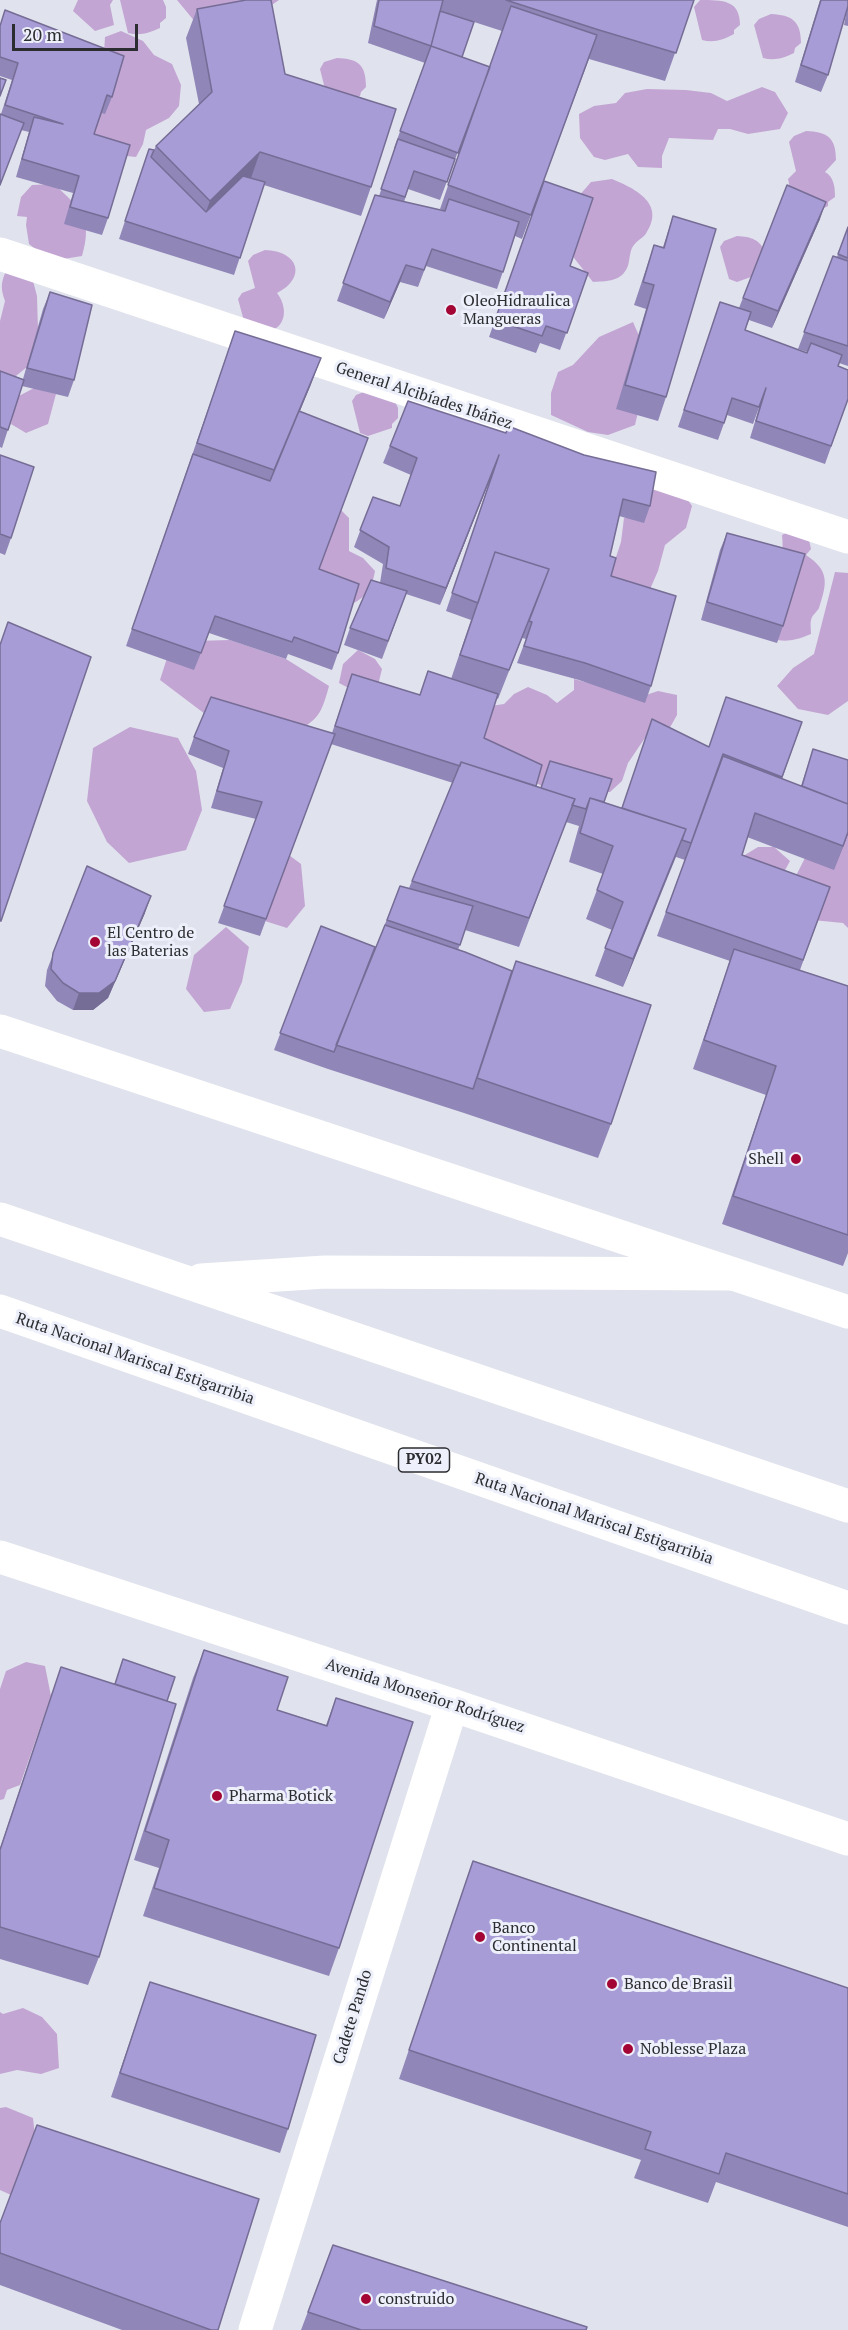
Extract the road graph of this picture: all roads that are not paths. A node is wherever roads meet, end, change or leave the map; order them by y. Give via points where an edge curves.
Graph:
1 (0, 254) edge
2 (848, 537) edge
3 (0, 1031) edge
4 (0, 1219) edge
5 (733, 1274) junction
6 (184, 1281) junction
7 (0, 1311) edge
8 (848, 1312) edge
9 (848, 1506) edge
10 (0, 1557) edge
11 (848, 1608) edge
12 (452, 1705) junction
13 (848, 1839) edge
14 (255, 2330) edge

1 - 2 main road, General Alcibíades Ibáñez
3 - 5 main road
4 - 6 main road
5 - 6 main road via 325,1272
5 - 8 main road
6 - 9 main road
7 - 11 main road, Ruta Nacional Mariscal Estigarribia / PY02
10 - 12 main road, Avenida Monseñor Rodríguez
12 - 13 main road, Avenida Monseñor Rodríguez
12 - 14 main road, Cadete Pando

